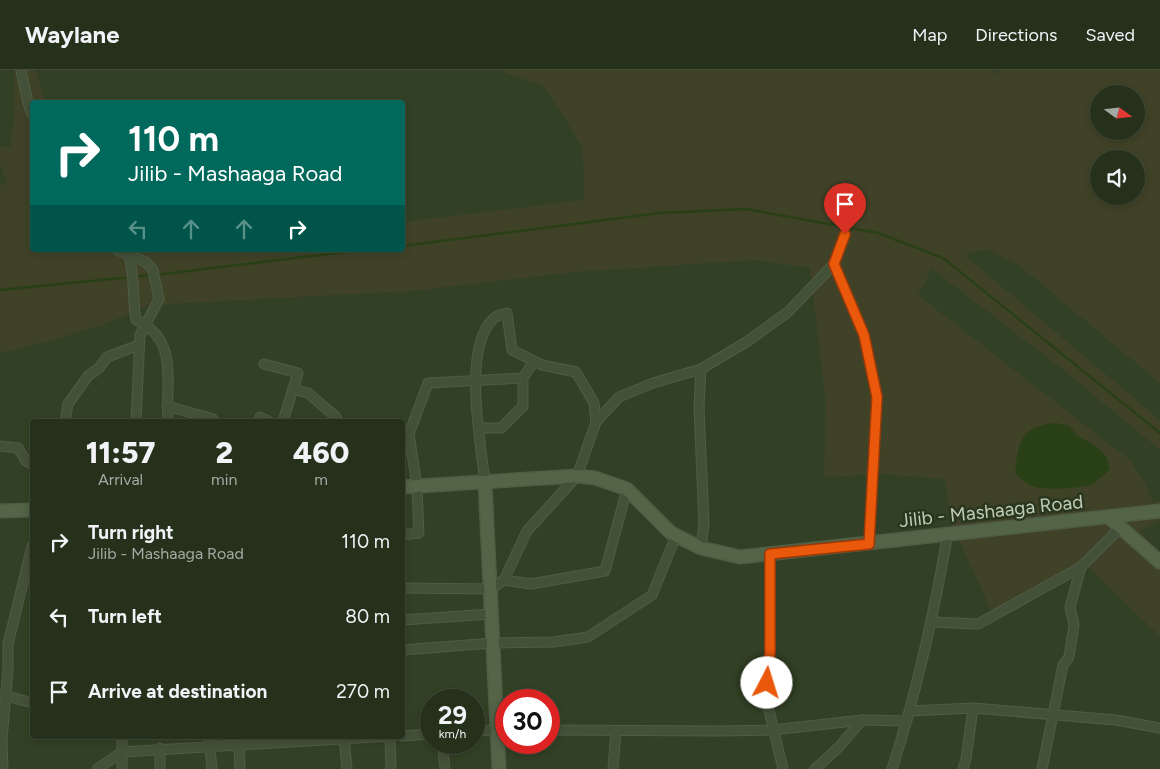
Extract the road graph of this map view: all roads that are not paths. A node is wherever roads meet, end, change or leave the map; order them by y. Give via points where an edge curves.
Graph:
1 (21, 70) edge
2 (30, 108) edge
3 (845, 234) dead end
4 (122, 252) edge
5 (130, 255) junction
6 (834, 264) junction
7 (146, 324) junction
8 (139, 345) junction
9 (534, 361) junction
10 (264, 364) dead end
11 (701, 369) junction
12 (523, 378) junction
13 (474, 381) junction
14 (293, 389) junction
15 (167, 406) junction
16 (65, 419) edge
17 (136, 419) edge
18 (168, 419) edge
19 (213, 419) edge
20 (284, 419) edge
21 (337, 419) edge
22 (596, 422) junction
23 (480, 428) junction
24 (0, 446) edge
25 (30, 463) edge
26 (577, 476) junction
27 (485, 483) junction
28 (417, 486) junction
29 (405, 487) edge
30 (627, 489) junction
31 (30, 510) edge
32 (0, 511) edge
33 (1160, 511) edge
34 (1110, 518) junction
35 (1122, 526) junction
36 (948, 533) junction
37 (405, 535) edge
38 (676, 536) junction
39 (869, 544) junction
40 (702, 548) junction
41 (30, 554) edge
42 (770, 554) junction
43 (1160, 562) edge
44 (1081, 567) junction
45 (504, 580) junction
46 (405, 588) edge
47 (490, 589) junction
48 (491, 614) junction
49 (405, 620) edge
50 (932, 622) junction
51 (493, 643) junction
52 (405, 650) edge
53 (498, 689) edge
54 (2, 694) edge
55 (30, 702) edge
56 (973, 708) junction
57 (910, 710) junction
58 (1051, 715) junction
59 (862, 720) junction
60 (907, 721) junction
61 (1160, 728) edge
62 (560, 730) edge
63 (773, 730) junction
64 (616, 731) junction
65 (420, 735) edge
66 (405, 736) edge
67 (122, 739) edge
68 (209, 739) edge
69 (331, 739) edge
70 (344, 739) edge
71 (391, 739) edge
72 (210, 746) junction
73 (239, 746) junction
74 (160, 748) junction
75 (122, 752) junction
76 (443, 754) edge
77 (500, 754) edge
78 (3, 769) edge
79 (97, 769) edge
80 (122, 769) edge
81 (160, 769) edge
82 (212, 769) edge
83 (240, 769) edge
84 (347, 769) edge
85 (391, 769) edge
86 (445, 769) edge
87 (499, 769) edge
88 (613, 769) edge
89 (782, 769) edge
90 (815, 769) edge
91 (892, 769) edge
92 (963, 769) edge
93 (1042, 769) edge

1 - 2 street
3 - 6 street
4 - 5 street
5 - 7 street via 136,320
5 - 7 street via 146,262 154,275 158,298
6 - 11 street via 788,312
6 - 39 street via 864,335 877,397
7 - 8 street
7 - 15 street via 160,340 168,363
8 - 16 street via 107,357 88,376 68,404
8 - 17 street
9 - 12 street
9 - 13 street via 512,350 507,313 493,318 480,342
9 - 22 street via 576,372 594,403
10 - 14 street via 298,373
11 - 22 street via 619,397
11 - 40 street
12 - 13 street
12 - 23 street via 523,406 501,428
13 - 23 street
13 - 28 street via 428,383 409,434
14 - 20 street
14 - 21 street via 308,393
15 - 18 street
15 - 19 street
22 - 26 street
23 - 27 street
24 - 25 street via 18,448
26 - 27 main road, Jilib - Mashaaga Road
26 - 30 main road, Jilib - Mashaaga Road via 596,478
26 - 45 street via 528,531
27 - 28 main road, Jilib - Mashaaga Road
27 - 47 main road
28 - 29 main road, Jilib - Mashaaga Road
28 - 37 street via 419,533
30 - 38 main road, Jilib - Mashaaga Road
30 - 45 street via 604,571 531,584
31 - 32 main road
33 - 34 main road, Jilib - Mashaaga Road
34 - 35 main road
34 - 36 main road, Jilib - Mashaaga Road
35 - 43 main road
35 - 44 street
36 - 39 main road, Jilib - Mashaaga Road
36 - 50 street
38 - 40 main road, Jilib - Mashaaga Road
38 - 51 street via 652,594 588,637 553,642
39 - 42 main road, Jilib - Mashaaga Road
40 - 42 main road, Jilib - Mashaaga Road via 740,557
41 - 54 street via 8,644 8,670
42 - 63 street via 770,652 766,698
44 - 50 street via 978,624
44 - 58 street via 1070,607 1074,625 1069,657 1063,665
45 - 47 street
46 - 47 street
47 - 48 main road
48 - 49 street
48 - 51 main road
50 - 57 street
51 - 52 street
51 - 53 main road
54 - 55 street
54 - 78 street
56 - 57 street
56 - 58 street
56 - 92 street
57 - 60 street
58 - 61 street via 1116,720
58 - 93 street
59 - 60 street
59 - 63 street
59 - 90 street
60 - 91 street
62 - 64 street
63 - 64 street
63 - 89 street
64 - 88 street
65 - 66 street
67 - 75 street
68 - 72 street
69 - 73 street
70 - 84 street
71 - 85 street
72 - 73 street
72 - 74 street
72 - 82 street
73 - 83 street
74 - 75 street
74 - 81 street
75 - 79 street
75 - 80 street
76 - 86 street
77 - 87 main road

